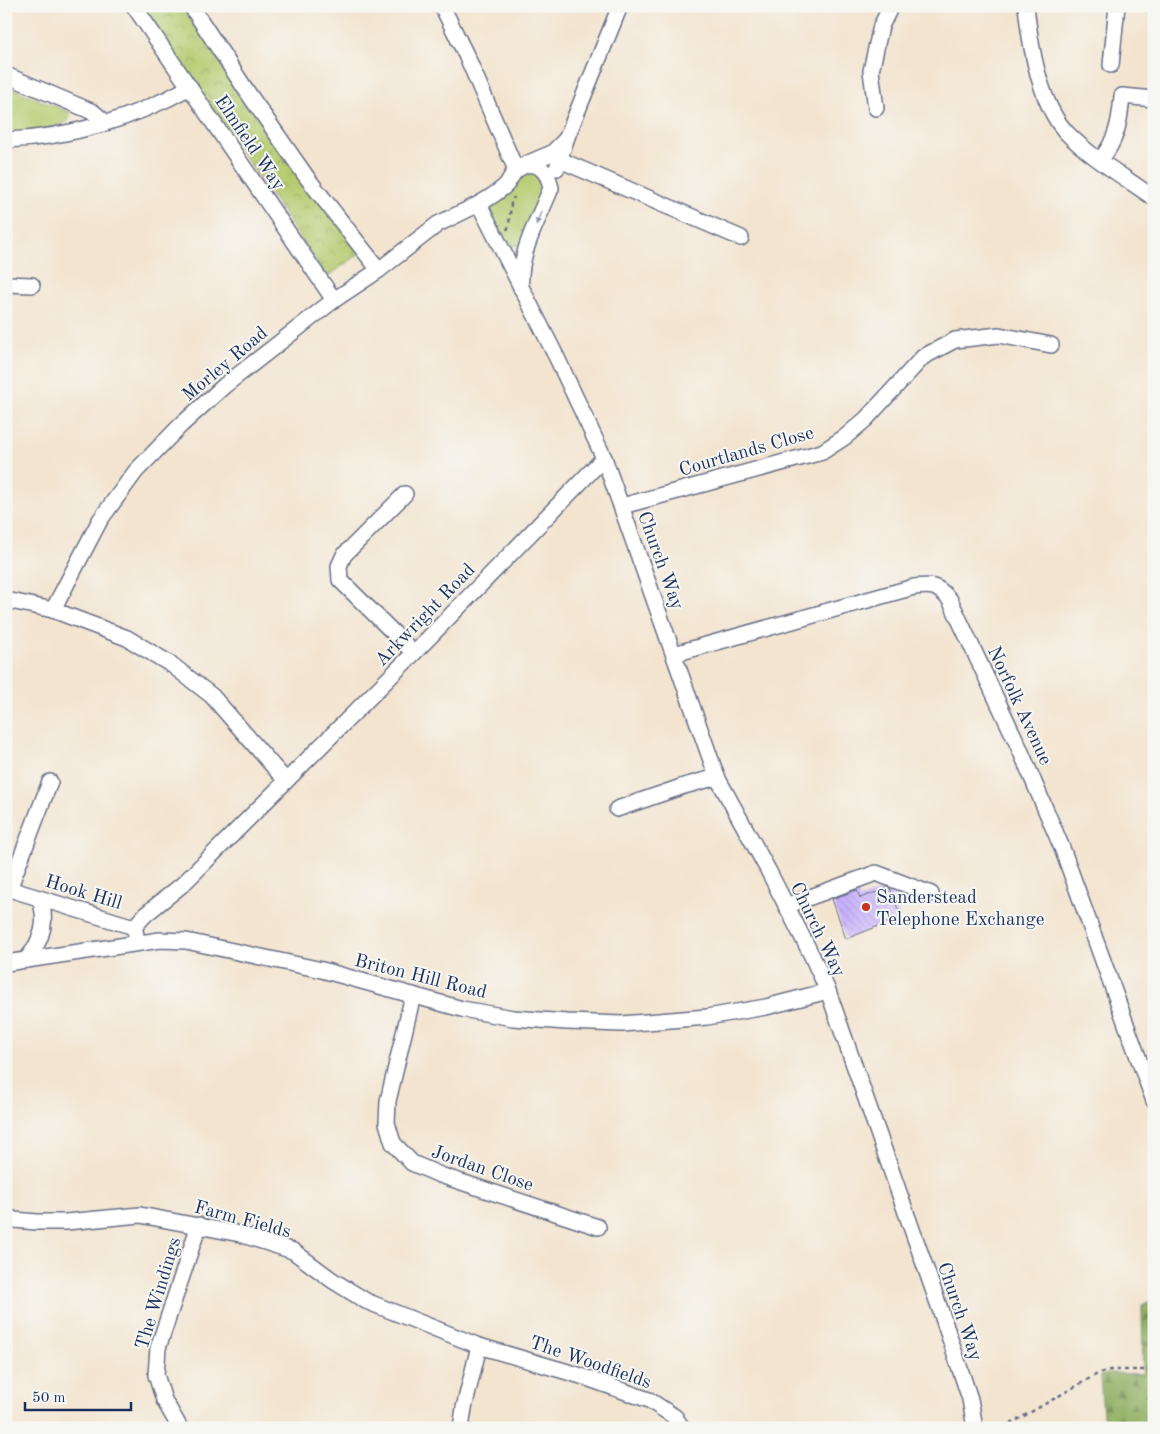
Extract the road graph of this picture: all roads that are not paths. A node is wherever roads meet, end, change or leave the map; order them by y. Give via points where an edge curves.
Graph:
1 (134, 6) edge
2 (191, 6) edge
3 (442, 6) edge
4 (620, 6) edge
5 (890, 6) edge
6 (1026, 6) edge
7 (1117, 6) edge
8 (1111, 65) dead end
9 (6, 75) edge
10 (190, 87) junction
11 (1154, 99) edge
12 (876, 108) dead end
13 (105, 122) junction
14 (567, 137) junction
15 (6, 140) edge
16 (560, 160) junction
17 (1100, 160) junction
18 (519, 169) junction
19 (551, 188) junction
20 (1154, 198) edge
21 (479, 204) junction
22 (741, 238) dead end
23 (502, 239) junction
24 (530, 241) junction
25 (378, 270) junction
26 (6, 284) edge
27 (32, 285) dead end
28 (521, 288) junction
29 (334, 300) junction
30 (1051, 345) dead end
31 (604, 458) junction
32 (405, 494) dead end
33 (622, 506) junction
34 (6, 600) edge
35 (53, 610) junction
36 (414, 653) junction
37 (674, 654) junction
38 (717, 777) junction
39 (286, 781) junction
40 (50, 782) dead end
41 (617, 809) dead end
42 (7, 889) edge
43 (931, 894) dead end
44 (39, 898) junction
45 (786, 906) junction
46 (134, 927) junction
47 (138, 943) junction
48 (26, 960) junction
49 (6, 963) edge
50 (828, 991) junction
51 (413, 995) junction
52 (1154, 1101) edge
53 (6, 1215) edge
54 (199, 1225) junction
55 (598, 1227) dead end
56 (479, 1346) junction
57 (180, 1428) edge
58 (461, 1428) edge
59 (682, 1428) edge
60 (975, 1428) edge

1 - 10 street, Elmfield Way
2 - 25 street, Elmfield Way via 308,179
3 - 18 street
4 - 14 street
5 - 12 street via 881,26 871,71
6 - 17 street via 1040,82 1052,113 1067,133
7 - 8 street
9 - 13 street via 92,112
10 - 13 street via 164,102
10 - 29 street, Elmfield Way
11 - 17 street via 1122,96 1120,121 1114,139
13 - 15 street via 61,134
14 - 16 street
14 - 18 street via 552,153
16 - 19 street
16 - 22 street
17 - 20 street
18 - 19 street via 535,164 550,178
18 - 21 street via 507,184
19 -> 24 street
21 - 23 street
21 - 25 street, Morley Road via 438,224
23 - 24 street via 506,250 513,252 526,247
23 - 28 street
24 - 28 street via 521,266
25 - 29 street, Morley Road
26 - 27 street
28 - 31 street via 558,358
29 - 35 street, Morley Road via 224,386 136,471 100,520
30 - 33 street, Courtlands Close via 999,335 955,340 923,357 866,419 822,452
31 - 33 street, Church Way
31 - 36 street, Arkwright Road
32 - 36 street via 344,555 339,566 340,580
33 - 37 street, Church Way
34 - 35 street
35 - 39 street via 127,638 172,665 212,696
36 - 39 street, Arkwright Road
37 - 38 street, Church Way
37 - 52 street, Norfolk Avenue via 914,587 934,586 942,590 950,600 986,676 1062,848
38 - 41 street
38 - 45 street, Church Way
39 - 46 street, Arkwright Road via 183,884
40 - 42 street
42 - 44 street, Hook Hill
43 - 45 street via 876,873
44 - 46 street, Hook Hill
44 - 48 street via 44,909 44,922 35,949
45 - 50 street, Church Way
46 - 47 street, Hook Hill
47 - 48 street, Briton Hill Road
47 - 51 street, Briton Hill Road via 186,941 322,970
48 - 49 street, Briton Hill Road
50 - 51 street, Briton Hill Road via 766,1007 717,1015 622,1024 513,1018 462,1009
50 - 60 street, Church Way via 940,1309 970,1399
51 - 55 street, Jordan Close via 388,1101 387,1123 393,1143 412,1163
53 - 54 street, Farm Fields via 14,1220 38,1222 140,1215
54 - 56 street, Farm Fields via 293,1251 366,1301
54 - 57 street, The Windings via 158,1348 156,1375 164,1400
56 - 58 street
56 - 59 street, The Woodfields via 649,1400 674,1417

